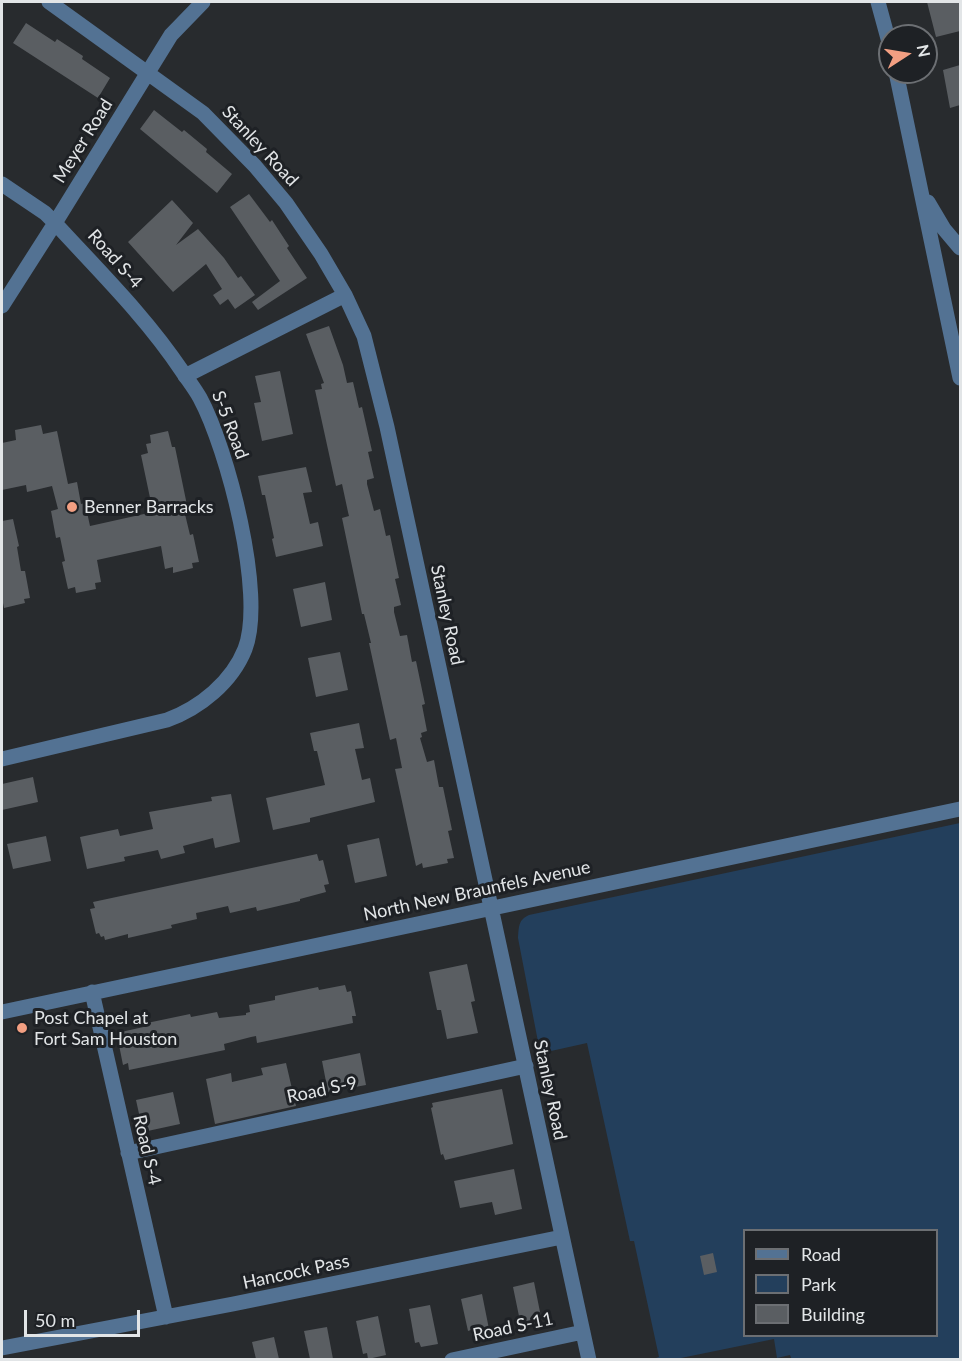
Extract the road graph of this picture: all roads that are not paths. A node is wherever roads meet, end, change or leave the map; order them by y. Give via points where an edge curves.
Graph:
1 (49, 2) edge
2 (203, 2) edge
3 (878, 2) edge
4 (884, 24) edge
5 (149, 73) junction
6 (898, 84) edge
7 (2, 184) edge
8 (920, 188) junction
9 (56, 223) junction
10 (960, 248) edge
11 (345, 295) junction
12 (2, 306) edge
13 (185, 376) junction
14 (960, 378) edge
15 (2, 759) edge
16 (960, 808) edge
17 (490, 908) junction
18 (92, 992) junction
19 (2, 1011) edge
20 (526, 1066) junction
21 (128, 1153) junction
22 (562, 1237) junction
23 (166, 1317) junction
24 (583, 1332) junction
25 (2, 1348) edge
26 (452, 1359) edge
27 (589, 1359) edge

1 - 5 street, Stanley Road
2 - 5 street, Meyer Road via 171,36
3 - 4 street
5 - 9 street, Meyer Road
5 - 11 street, Stanley Road via 203,113 255,166 286,203
6 - 8 street
7 - 9 street, Road S-4
8 - 10 street
8 - 14 street
9 - 12 street, Meyer Road
9 - 13 street, Road S-4 via 152,330
11 - 13 street
11 - 17 street, Stanley Road via 364,336 375,374
13 - 15 street, S-5 Road via 200,397 223,456 250,576 250,633 238,665 208,698 181,715
16 - 17 street, North New Braunfels Avenue
17 - 18 street, North New Braunfels Avenue
17 - 20 street, Stanley Road
18 - 19 street, North New Braunfels Avenue
18 - 21 street, Road S-4
20 - 21 street, Road S-9
20 - 22 street, Stanley Road
21 - 23 street, Road S-4
22 - 23 street, Hancock Pass
22 - 24 street, Stanley Road
23 - 25 street, Hancock Pass
24 - 26 street, Road S-11
24 - 27 street, Stanley Road

